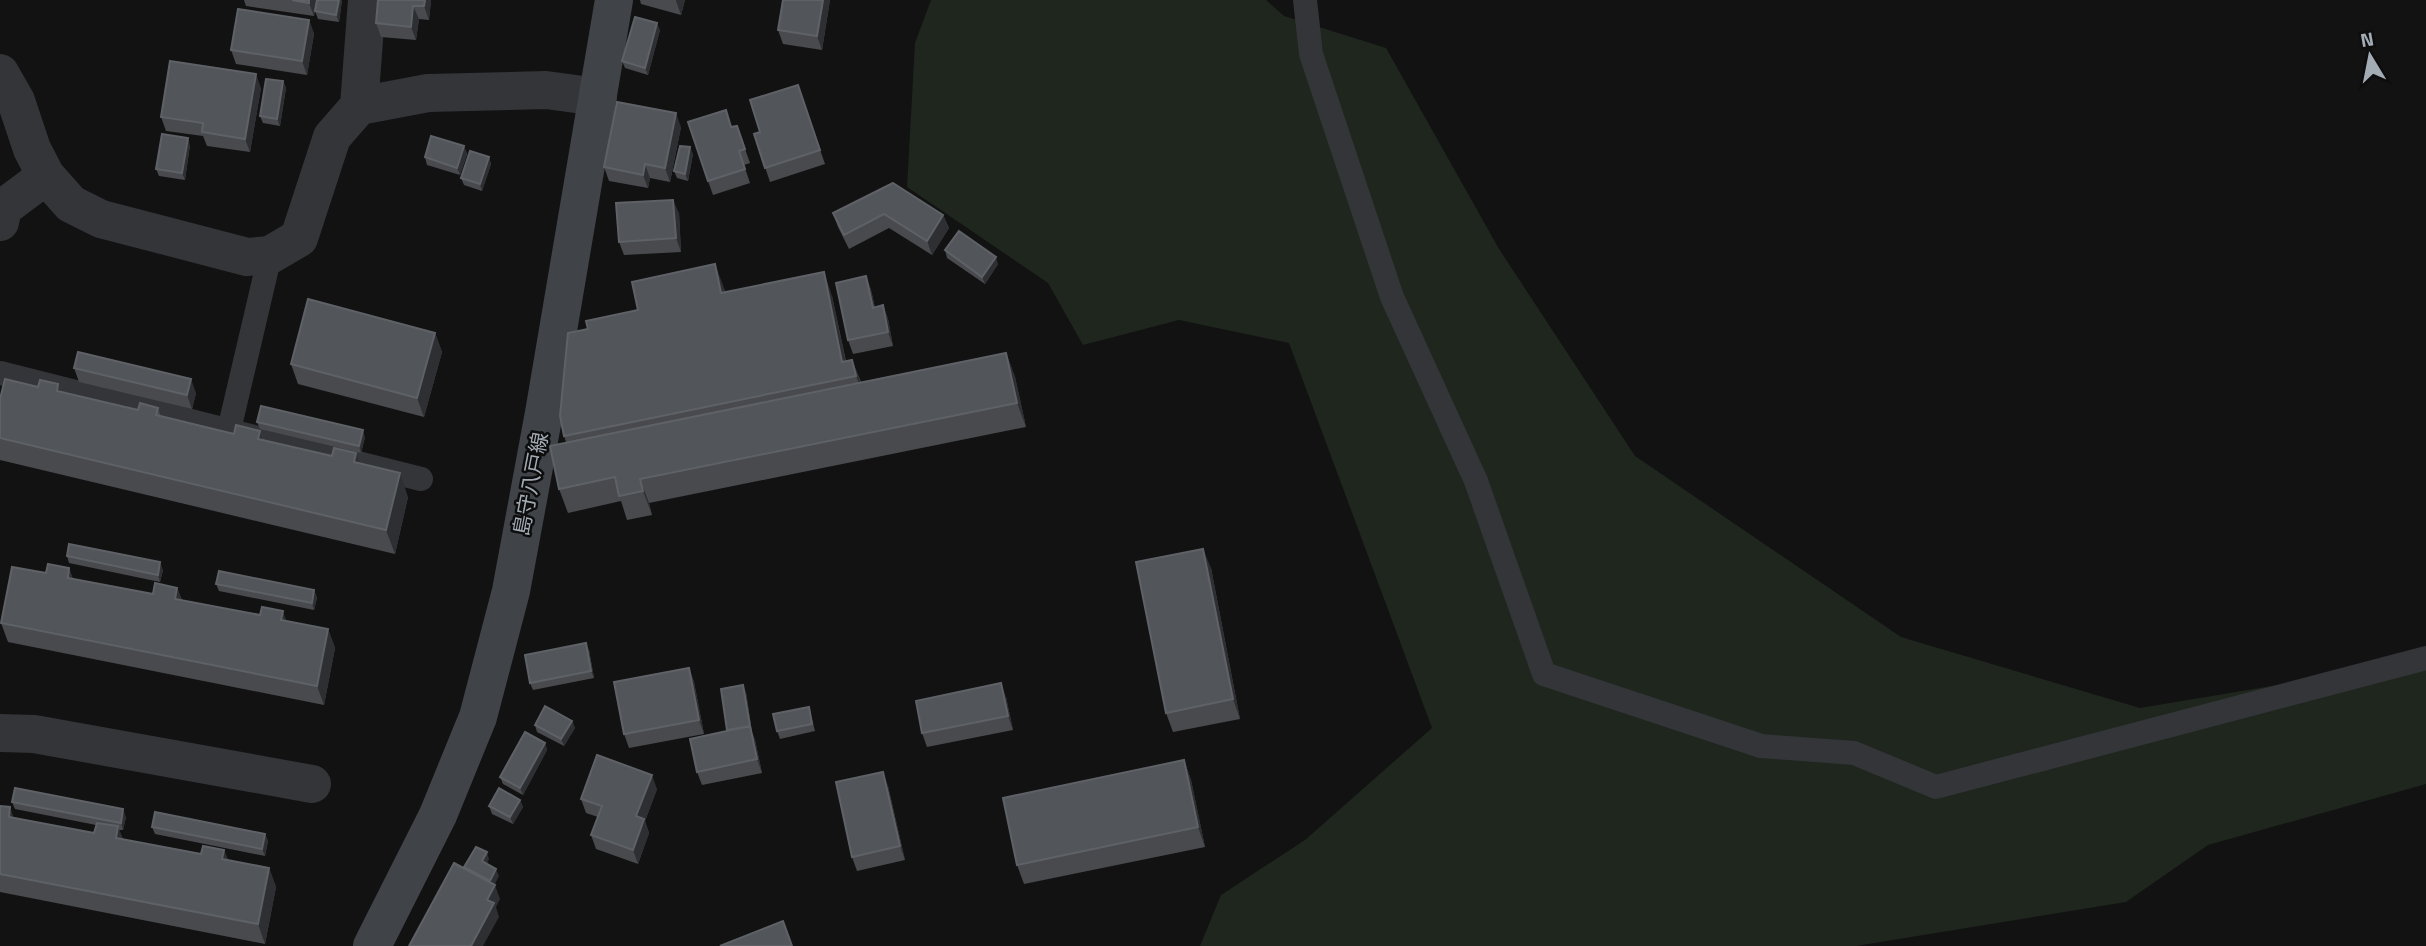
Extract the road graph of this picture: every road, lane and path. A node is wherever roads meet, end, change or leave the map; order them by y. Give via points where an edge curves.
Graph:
1 (367, 0) edge
2 (614, 0) edge
3 (1306, 0) edge
4 (0, 73) edge
5 (598, 97) junction
6 (359, 106) junction
7 (46, 176) junction
8 (0, 222) edge
9 (270, 255) junction
10 (0, 373) edge
11 (229, 430) junction
12 (421, 479) dead end
13 (2426, 658) edge
14 (0, 733) edge
15 (312, 784) dead end
16 (372, 946) edge

1 - 6 street
2 - 5 main road, 島守八戸線
3 - 13 lane via 1311,54 1392,297 1476,481 1544,674 1761,746 1854,753 1936,787
4 - 7 street
5 - 6 street via 546,90 428,93
5 - 16 main road, 島守八戸線 via 511,591 478,717 438,815
6 - 9 street via 332,137 299,237
7 - 8 street via 4,208
7 - 9 street via 71,204 101,219 247,257
9 - 11 lane
10 - 11 lane
11 - 12 lane
14 - 15 street via 34,734

